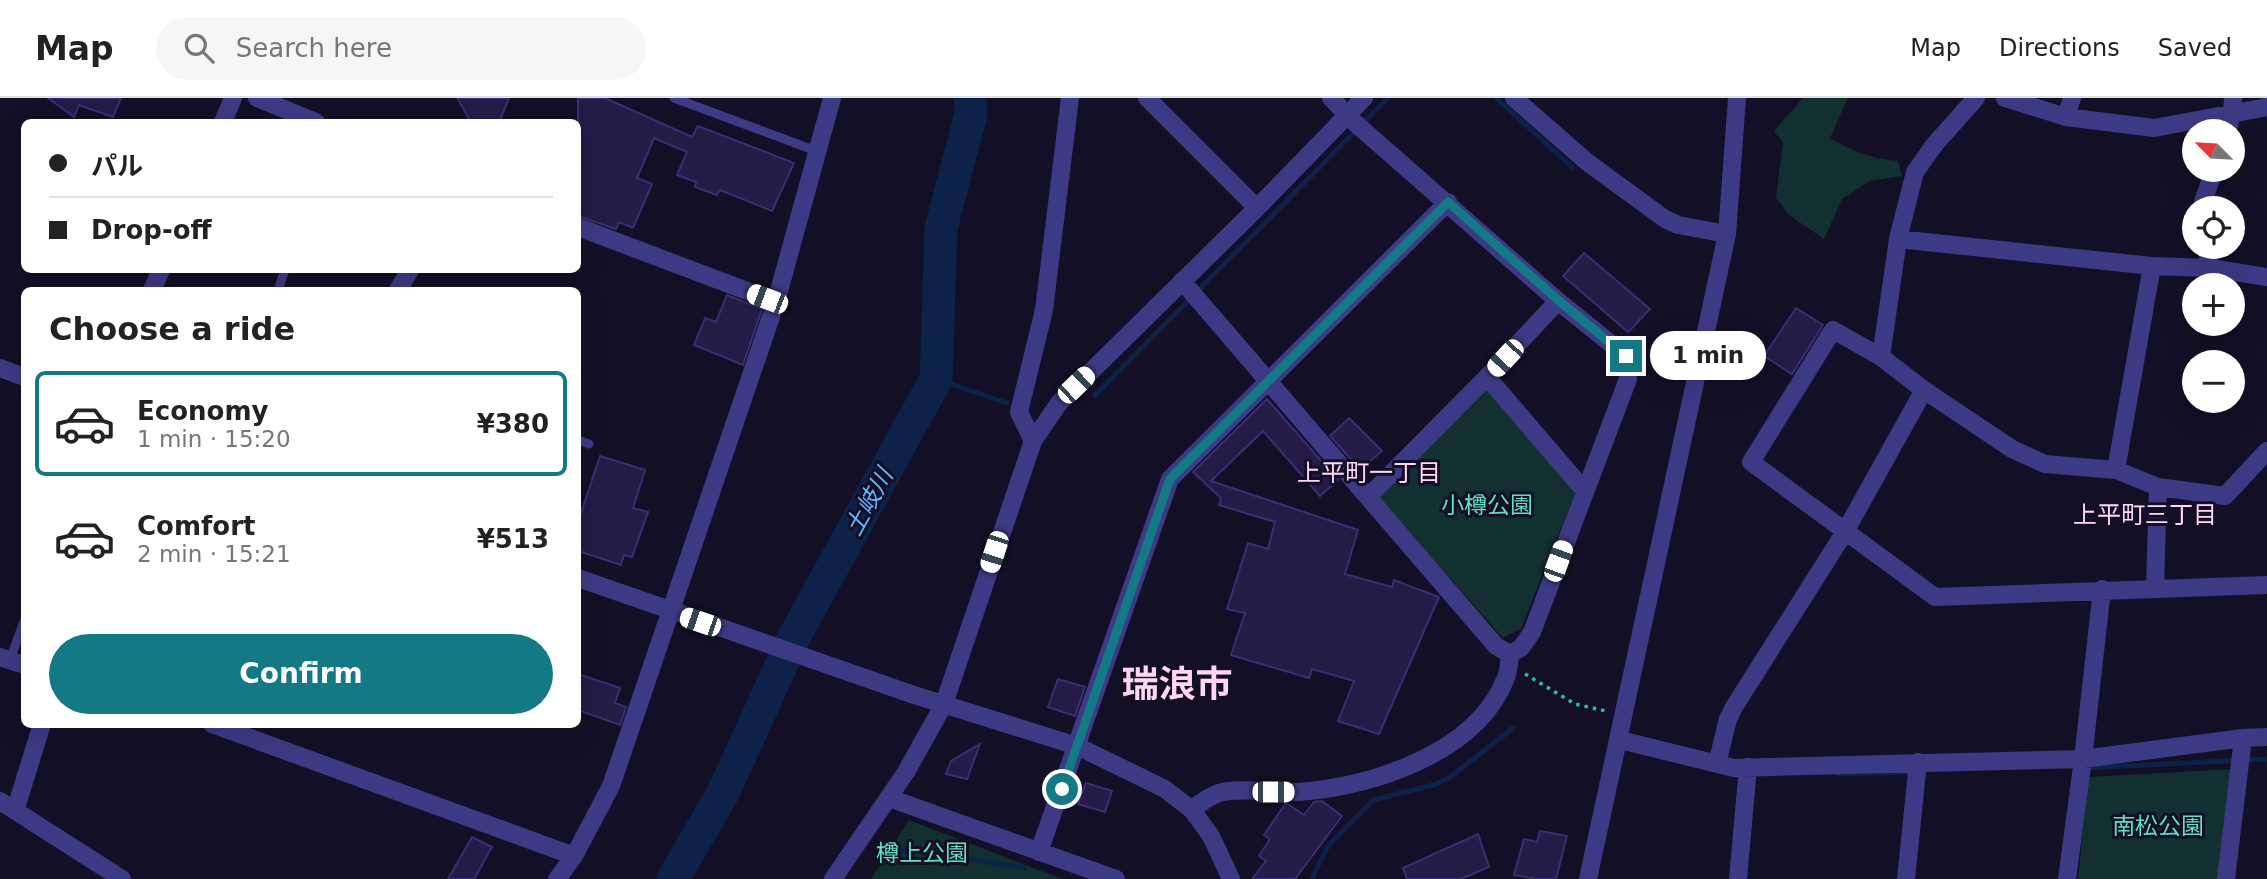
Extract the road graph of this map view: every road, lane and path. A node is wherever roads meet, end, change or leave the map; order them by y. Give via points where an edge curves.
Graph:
1 (233, 98) edge
2 (257, 98) edge
3 (674, 98) edge
4 (832, 98) edge
5 (1070, 98) edge
6 (1147, 98) edge
7 (1331, 98) edge
8 (1364, 98) edge
9 (1514, 98) edge
10 (1737, 98) edge
11 (1976, 98) edge
12 (2005, 98) edge
13 (2072, 98) edge
14 (2267, 107) edge
15 (2231, 115) edge
16 (2066, 117) junction
17 (224, 119) edge
18 (309, 119) edge
19 (1356, 123) junction
20 (819, 152) junction
21 (1448, 202) junction
22 (1257, 208) junction
23 (581, 228) edge
24 (1727, 234) junction
25 (1898, 239) junction
26 (2209, 259) edge
27 (2152, 267) junction
28 (2210, 268) junction
29 (2267, 277) edge
30 (1190, 289) junction
31 (1558, 300) junction
32 (776, 302) junction
33 (1881, 357) junction
34 (0, 368) edge
35 (21, 376) edge
36 (1487, 377) junction
37 (1270, 382) junction
38 (1923, 390) junction
39 (581, 441) edge
40 (1033, 441) junction
41 (589, 444) dead end
42 (2267, 451) edge
43 (2116, 470) junction
44 (2158, 487) junction
45 (1584, 490) junction
46 (1368, 497) junction
47 (1846, 530) junction
48 (581, 579) edge
49 (2267, 585) edge
50 (2155, 588) junction
51 (2102, 589) junction
52 (670, 612) junction
53 (21, 630) edge
54 (1509, 659) junction
55 (11, 661) edge
56 (944, 704) junction
57 (1625, 715) junction
58 (40, 728) edge
59 (223, 728) edge
60 (2267, 737) edge
61 (2243, 738) junction
62 (1620, 740) junction
63 (1077, 746) junction
64 (2083, 759) junction
65 (1918, 762) junction
66 (1717, 764) junction
67 (1748, 767) junction
68 (889, 798) junction
69 (8, 806) edge
70 (1192, 810) junction
71 (1039, 852) junction
72 (574, 856) junction
73 (122, 879) edge
74 (557, 879) edge
75 (833, 879) edge
76 (1116, 879) edge
77 (1231, 879) edge
78 (1588, 879) edge
79 (1738, 879) edge
80 (1906, 879) edge
81 (2067, 879) edge
82 (2226, 879) edge

1 - 17 street
2 - 18 street
3 - 20 lane
4 - 20 street
5 - 40 street via 1044,310 1019,412
6 - 22 street
7 - 19 street
8 - 19 street
9 - 24 street via 1587,162 1665,219
10 - 24 street
11 - 25 street via 1915,173
12 - 16 street
13 - 16 street
14 - 15 street
15 - 16 street via 2154,128
19 - 21 street
19 - 22 street
20 - 32 street
21 - 31 street
21 - 37 street
22 - 30 street
23 - 32 street
24 - 57 street
25 - 27 street
25 - 33 street
26 - 28 street
27 - 28 street
27 - 43 street
28 - 29 street
30 - 37 street
30 - 40 street via 1059,403
31 - 36 street
31 - 45 street via 1626,356 1628,379
32 - 52 street
33 - 38 street
33 - 47 street via 1833,330 1751,461
34 - 35 street
36 - 45 street
36 - 46 street
37 - 46 street
37 - 63 street via 1170,479
38 - 43 street via 2012,449 2045,464
38 - 47 street
39 - 41 lane
40 - 56 street
42 - 44 street via 2225,496
43 - 44 street
44 - 50 street
45 - 54 street via 1532,632
46 - 54 street
47 - 51 street via 1935,597
47 - 66 street via 1734,707
48 - 52 street
49 - 50 street
50 - 51 street
51 - 64 street
52 - 56 street
52 - 72 street via 611,786
53 - 55 lane
54 - 57 path via 1575,704
54 - 70 street via 1506,680 1468,731 1421,760 1388,775 1341,786 1299,792 1221,792
56 - 63 street
56 - 68 street
57 - 62 street
58 - 69 street
59 - 72 street
60 - 61 street
61 - 64 street
61 - 82 street
62 - 66 street
62 - 78 street
63 - 70 street via 1165,789
63 - 71 street
64 - 65 street
64 - 81 street
65 - 67 street
65 - 80 street
66 - 67 street
67 - 79 street
68 - 71 street
68 - 75 street
69 - 73 street
70 - 77 street via 1215,843
71 - 76 street
72 - 74 street

